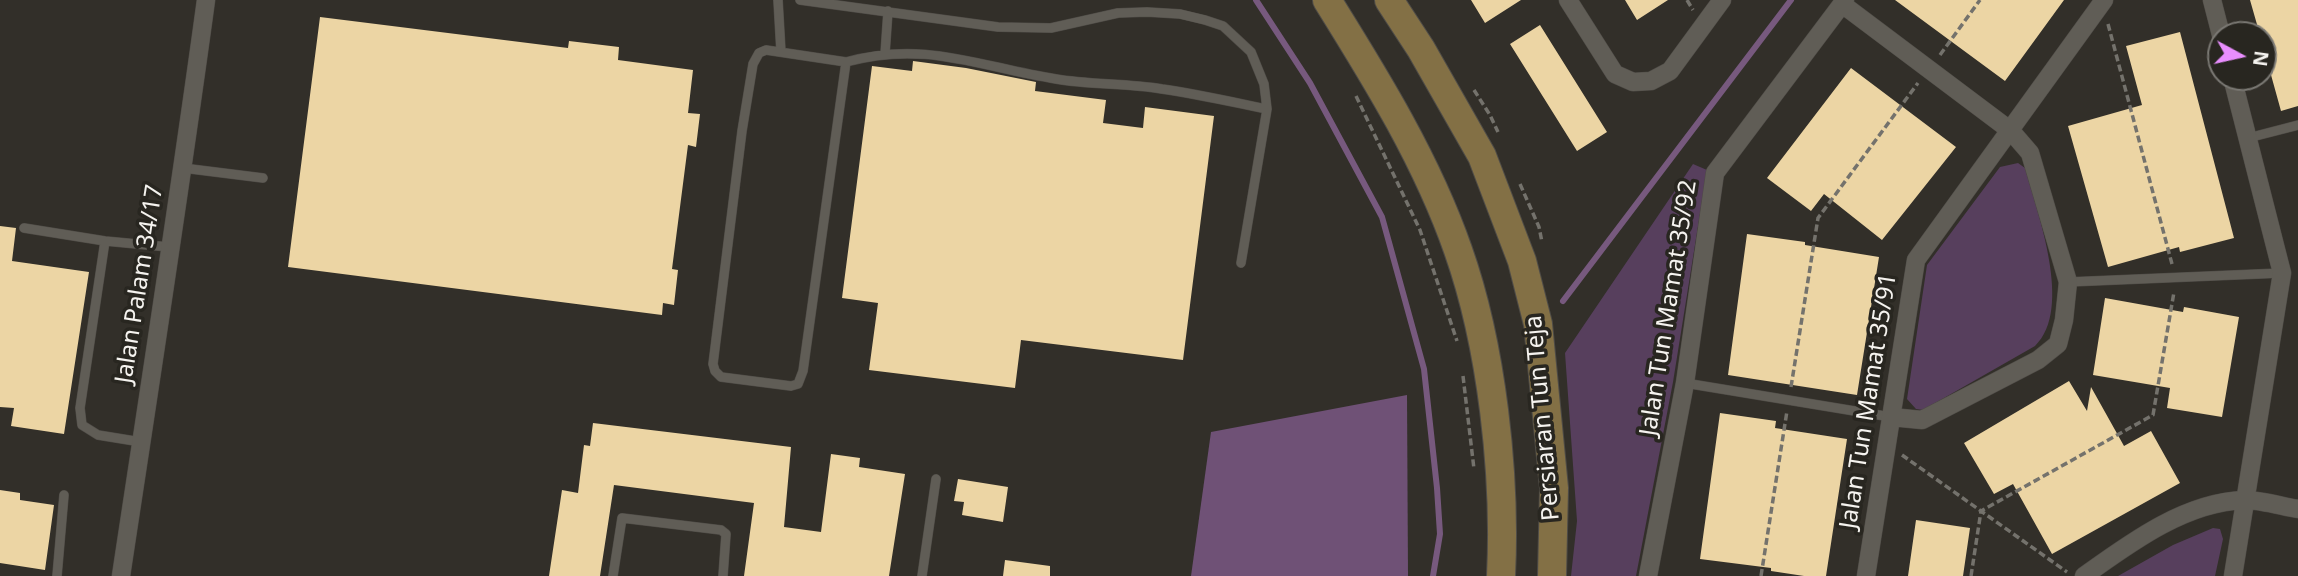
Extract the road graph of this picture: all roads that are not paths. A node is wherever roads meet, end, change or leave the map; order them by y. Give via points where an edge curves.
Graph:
1 (206, 0) edge
2 (778, 0) edge
3 (800, 0) edge
4 (1327, 0) edge
5 (1389, 0) edge
6 (1568, 0) edge
7 (1722, 0) edge
8 (2212, 0) edge
9 (2103, 1) edge
10 (1843, 2) edge
11 (888, 11) junction
12 (2217, 21) edge
13 (781, 52) junction
14 (885, 54) junction
15 (846, 62) junction
16 (2236, 91) edge
17 (1267, 109) junction
18 (2298, 125) edge
19 (2011, 131) junction
20 (2248, 138) junction
21 (183, 168) junction
22 (263, 178) dead end
23 (24, 228) dead end
24 (106, 241) junction
25 (169, 247) junction
26 (1241, 263) dead end
27 (2282, 272) junction
28 (2067, 282) junction
29 (1685, 383) junction
30 (1891, 417) junction
31 (141, 442) junction
32 (936, 479) dead end
33 (64, 495) dead end
34 (2245, 500) junction
35 (2298, 509) edge
36 (57, 576) edge
37 (121, 576) edge
38 (613, 576) edge
39 (723, 576) edge
40 (922, 576) edge
41 (1501, 576) edge
42 (1552, 576) edge
43 (1648, 576) edge
44 (1866, 576) edge
45 (2084, 576) edge
46 (2232, 576) edge

1 - 21 street, Jalan Palam 34/17
2 - 13 lane
3 - 11 lane
4 - 41 main road, Persiaran Tun Teja via 1420,159 1459,250 1482,337 1495,430 1504,519
5 - 42 main road, Persiaran Tun Teja via 1482,156 1522,261 1538,324 1555,488
6 - 7 street via 1615,74 1633,82 1651,81 1670,71
8 - 12 street
9 - 19 street, Jalan Tun Mamat 35/91
10 - 19 street, Jalan Tun Mamat 35/92
10 - 29 street, Jalan Tun Mamat 35/92 via 1715,173
11 - 14 lane
11 - 17 lane via 998,27 1051,28 1118,13 1147,12 1205,20 1223,26 1251,52 1264,84
13 - 15 lane
13 - 15 lane via 766,50 755,59 742,131 713,364 717,375 734,380 791,386 800,379
14 - 15 lane
14 - 17 lane via 917,52 1056,79 1161,89
16 - 20 street
17 - 26 lane
18 - 20 lane
19 - 28 street, Jalan Tun Mamat 35/92 via 2030,153
19 - 30 street, Jalan Tun Mamat 35/91 via 1916,260
20 - 27 street
21 - 22 lane
21 - 25 street, Jalan Palam 34/17
23 - 24 lane
24 - 25 lane
24 - 31 lane via 80,408 82,425 98,435
25 - 31 street, Jalan Palam 34/17
27 - 28 lane
27 - 34 street
28 - 30 street via 2058,344 2038,360 1922,420
29 - 30 lane
29 - 43 street, Jalan Tun Mamat 35/92
30 - 44 street, Jalan Tun Mamat 35/91
31 - 37 street, Jalan Palam 34/17
32 - 40 lane
33 - 36 lane
34 - 35 street
34 - 45 street via 2180,516
34 - 46 street
38 - 39 lane via 622,519 721,530 727,543

